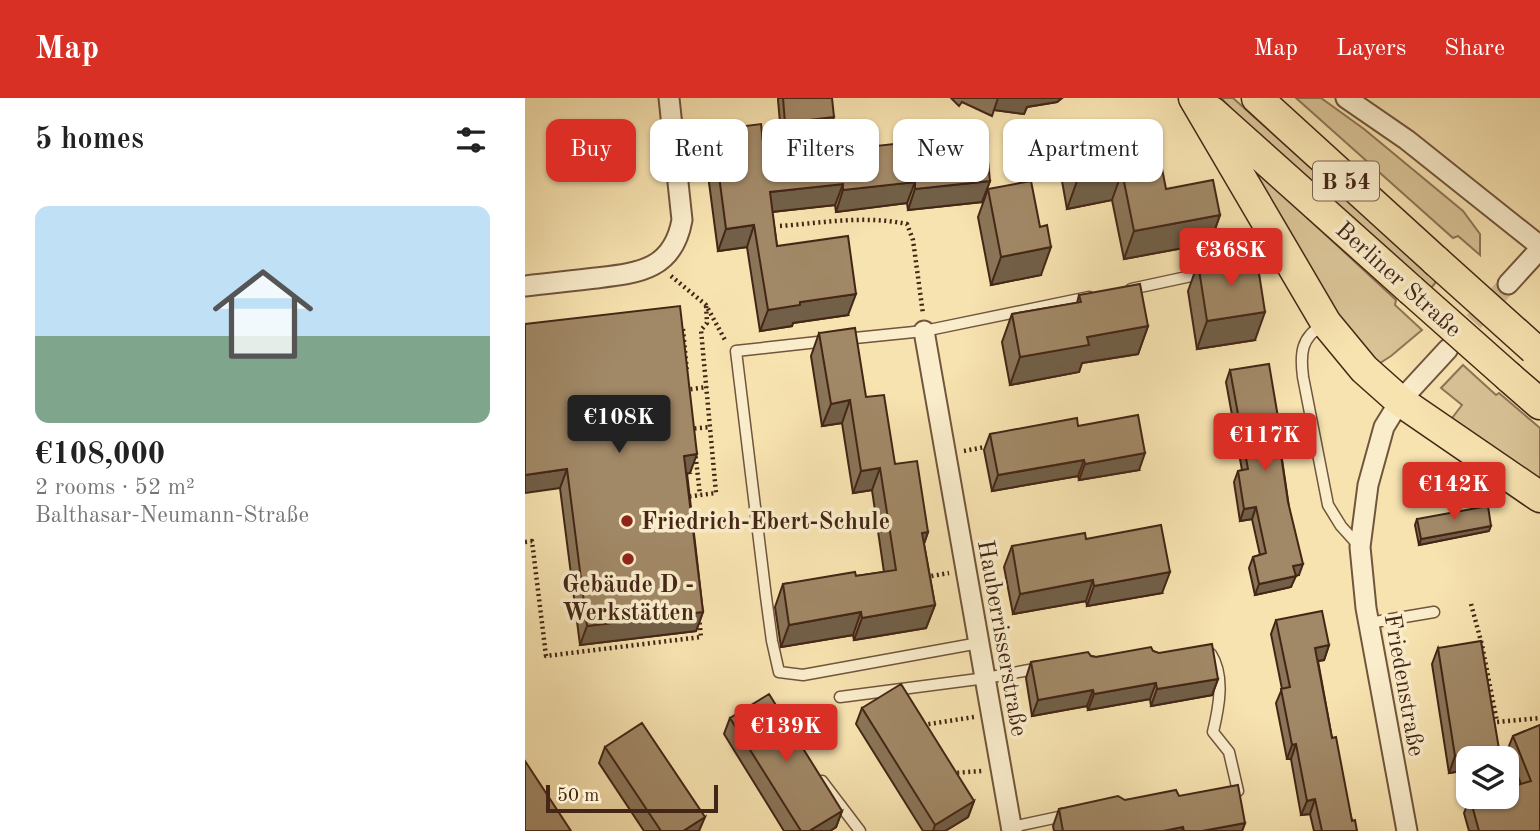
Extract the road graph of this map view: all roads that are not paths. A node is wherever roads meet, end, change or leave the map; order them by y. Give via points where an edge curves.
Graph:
1 (669, 98) edge
2 (1195, 98) edge
3 (1257, 98) edge
4 (1346, 98) edge
5 (1540, 248) edge
6 (1217, 271) edge
7 (1508, 284) tunnel mouth
8 (525, 286) edge
9 (1124, 290) edge
10 (1097, 295) edge
11 (1326, 323) junction
12 (924, 331) junction
13 (1448, 349) tunnel mouth
14 (1537, 351) edge
15 (1400, 401) junction
16 (1540, 404) edge
17 (1540, 497) edge
18 (1360, 547) junction
19 (1434, 612) dead end
20 (1369, 623) junction
21 (979, 643) junction
22 (1198, 654) edge
23 (1050, 666) edge
24 (986, 677) junction
25 (839, 696) dead end
26 (818, 775) edge
27 (1226, 794) edge
28 (1077, 813) edge
29 (1012, 829) edge
30 (860, 831) edge
31 (1407, 831) edge

1 - 8 street via 682,220 674,246 649,269
2 - 11 main road
2 - 16 main road, Berliner Straße / B 54, bridge
3 - 14 main road, Berliner Straße / B 54, bridge
4 - 5 street via 1408,140
5 - 7 street
6 - 9 lane
10 - 12 lane
11 - 15 main road via 1364,369
11 - 18 lane via 1307,337 1302,347 1303,377 1328,505
12 - 21 street, Hauberrisserstraße
12 - 21 lane via 736,351 767,608 779,672 803,675
13 - 15 street, Friedenstraße
15 - 17 main road
15 - 18 street, Friedenstraße via 1375,455
18 - 20 street, Friedenstraße
19 - 20 lane
20 - 31 street, Friedenstraße
21 - 24 street, Hauberrisserstraße
22 - 27 lane via 1213,655 1218,675 1220,700 1213,732 1229,752 1238,791
23 - 24 lane
24 - 25 lane
24 - 29 street, Hauberrisserstraße
26 - 30 lane
28 - 29 lane

